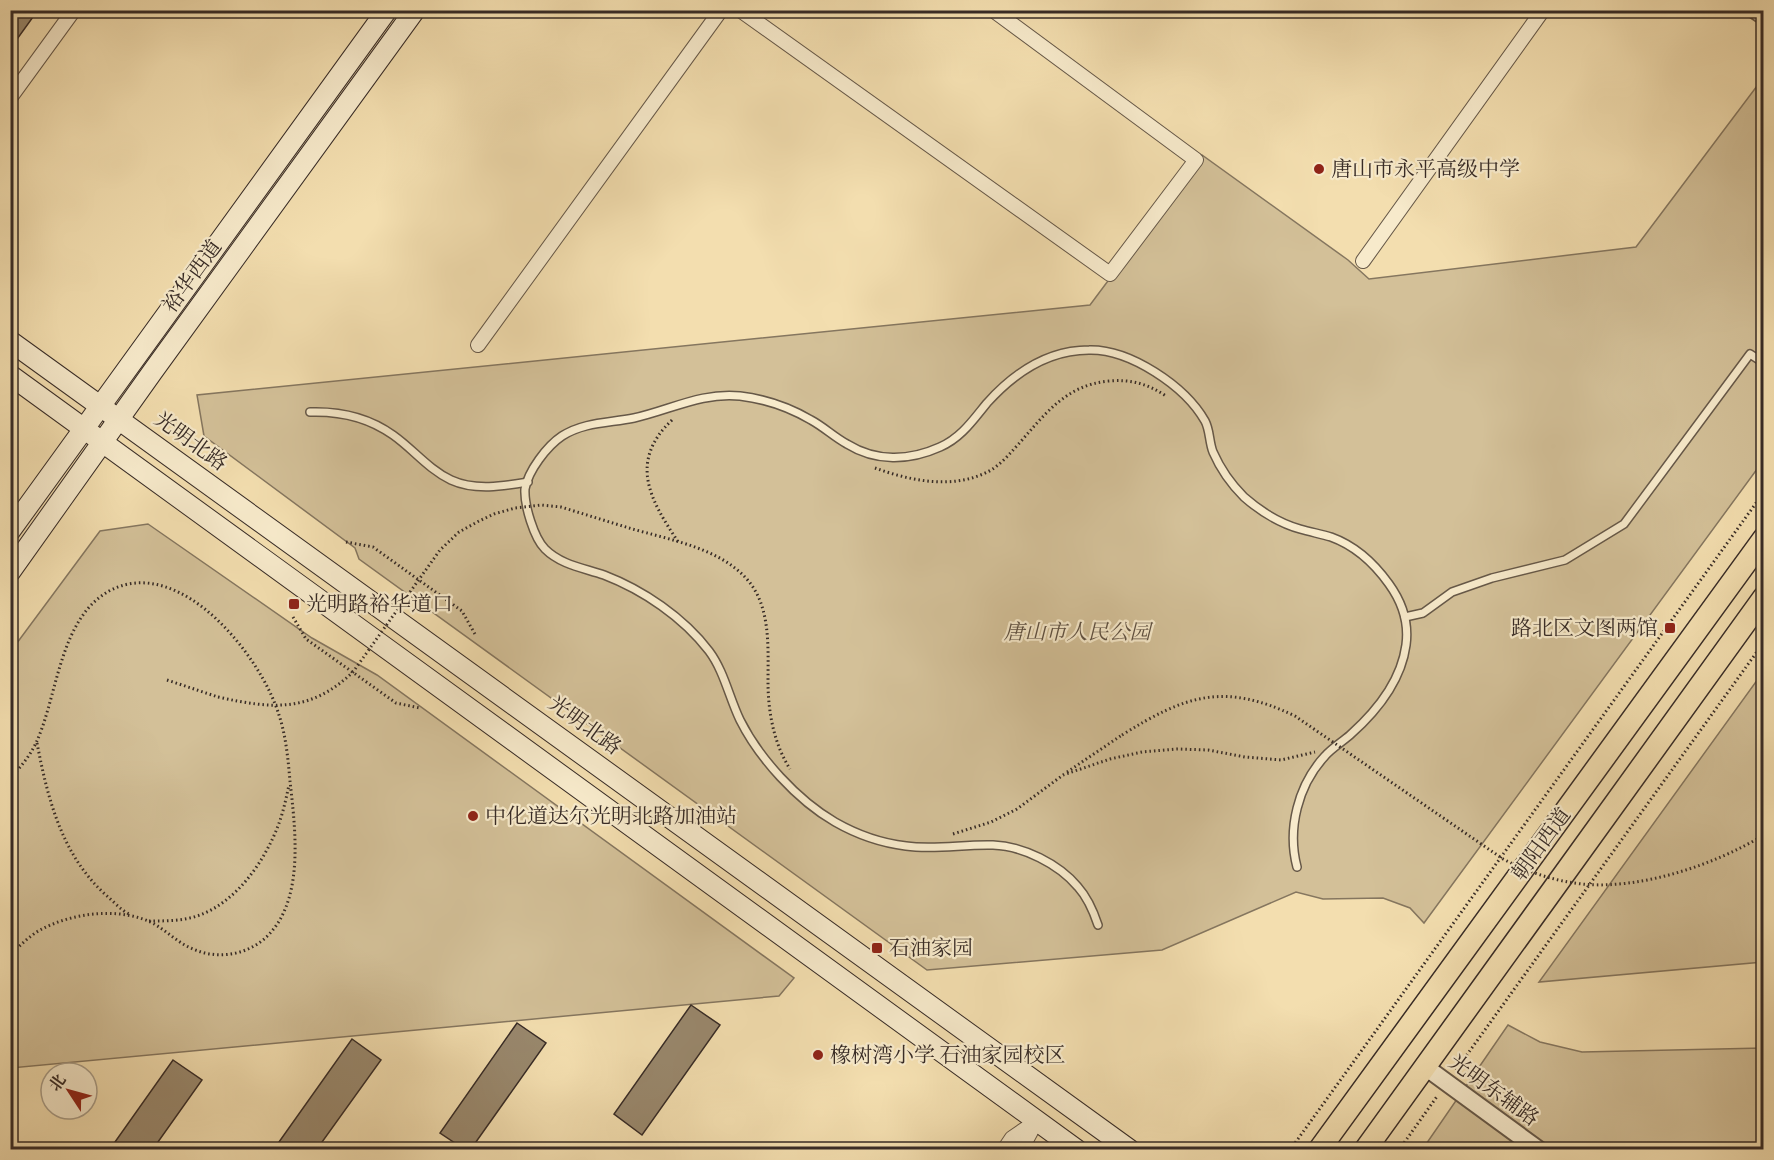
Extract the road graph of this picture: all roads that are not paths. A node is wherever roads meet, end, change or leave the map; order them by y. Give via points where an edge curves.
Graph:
1 (74, 10) edge
2 (387, 10) edge
3 (416, 10) edge
4 (721, 10) edge
5 (740, 10) edge
6 (993, 10) edge
7 (1543, 10) edge
8 (1755, 10) edge
9 (1764, 16) edge
10 (10, 98) edge
11 (1363, 261) dead end
12 (10, 341) edge
13 (478, 345) dead end
14 (1764, 363) edge
15 (10, 375) edge
16 (100, 406) junction
17 (310, 412) dead end
18 (119, 419) junction
19 (84, 428) junction
20 (103, 442) junction
21 (528, 482) junction
22 (10, 531) edge
23 (1764, 538) edge
24 (10, 572) edge
25 (1764, 597) edge
26 (1405, 617) junction
27 (1297, 867) dead end
28 (1098, 925) dead end
29 (1424, 1066) junction
30 (1037, 1121) junction
31 (1004, 1149) edge
32 (1021, 1149) edge
33 (1077, 1149) edge
34 (1130, 1149) edge
35 (1319, 1149) edge
36 (1365, 1149) edge
37 (1539, 1149) edge

1 - 10 street
2 - 16 main road, 裕华西道
3 - 18 main road, 裕华西道
4 - 13 street
5 - 6 street via 1110,274 1196,160
7 - 11 street
8 - 9 street
12 - 16 main road, 光明北路
14 - 26 lane via 1750,354 1624,524 1564,560 1452,592 1423,613
15 - 19 main road
16 - 18 main road, 光明北路
16 - 19 main road, 裕华西道
17 - 21 lane via 350,415 373,423 453,481 484,487
18 - 20 main road, 裕华西道
18 - 34 main road, 光明北路
19 - 20 main road
19 - 22 main road, 裕华西道
20 - 24 main road, 裕华西道
20 - 30 main road
21 - 26 lane via 543,453 555,441 584,425 640,416 703,397 767,401 788,408 848,445 876,457 925,453 947,445 968,428 1001,388 1023,370 1067,352 1111,351 1148,367 1191,404 1206,423 1212,450 1241,494 1281,522 1334,538 1356,550 1374,564 1394,591
21 - 28 lane via 525,489 529,515 543,548 559,560 636,591 676,617 711,654 740,720 773,770 806,802 834,822 879,841 937,848 996,845 1025,852 1057,868 1080,888
23 - 35 main road, 朝阳西道
25 - 29 main road, 朝阳西道
26 - 27 lane via 1407,641 1401,668 1391,688 1375,710 1323,758 1306,786 1293,825
29 - 36 main road, 朝阳西道
29 - 37 street, 光明东辅路
30 - 31 street via 1012,1138
30 - 32 street
30 - 33 main road

